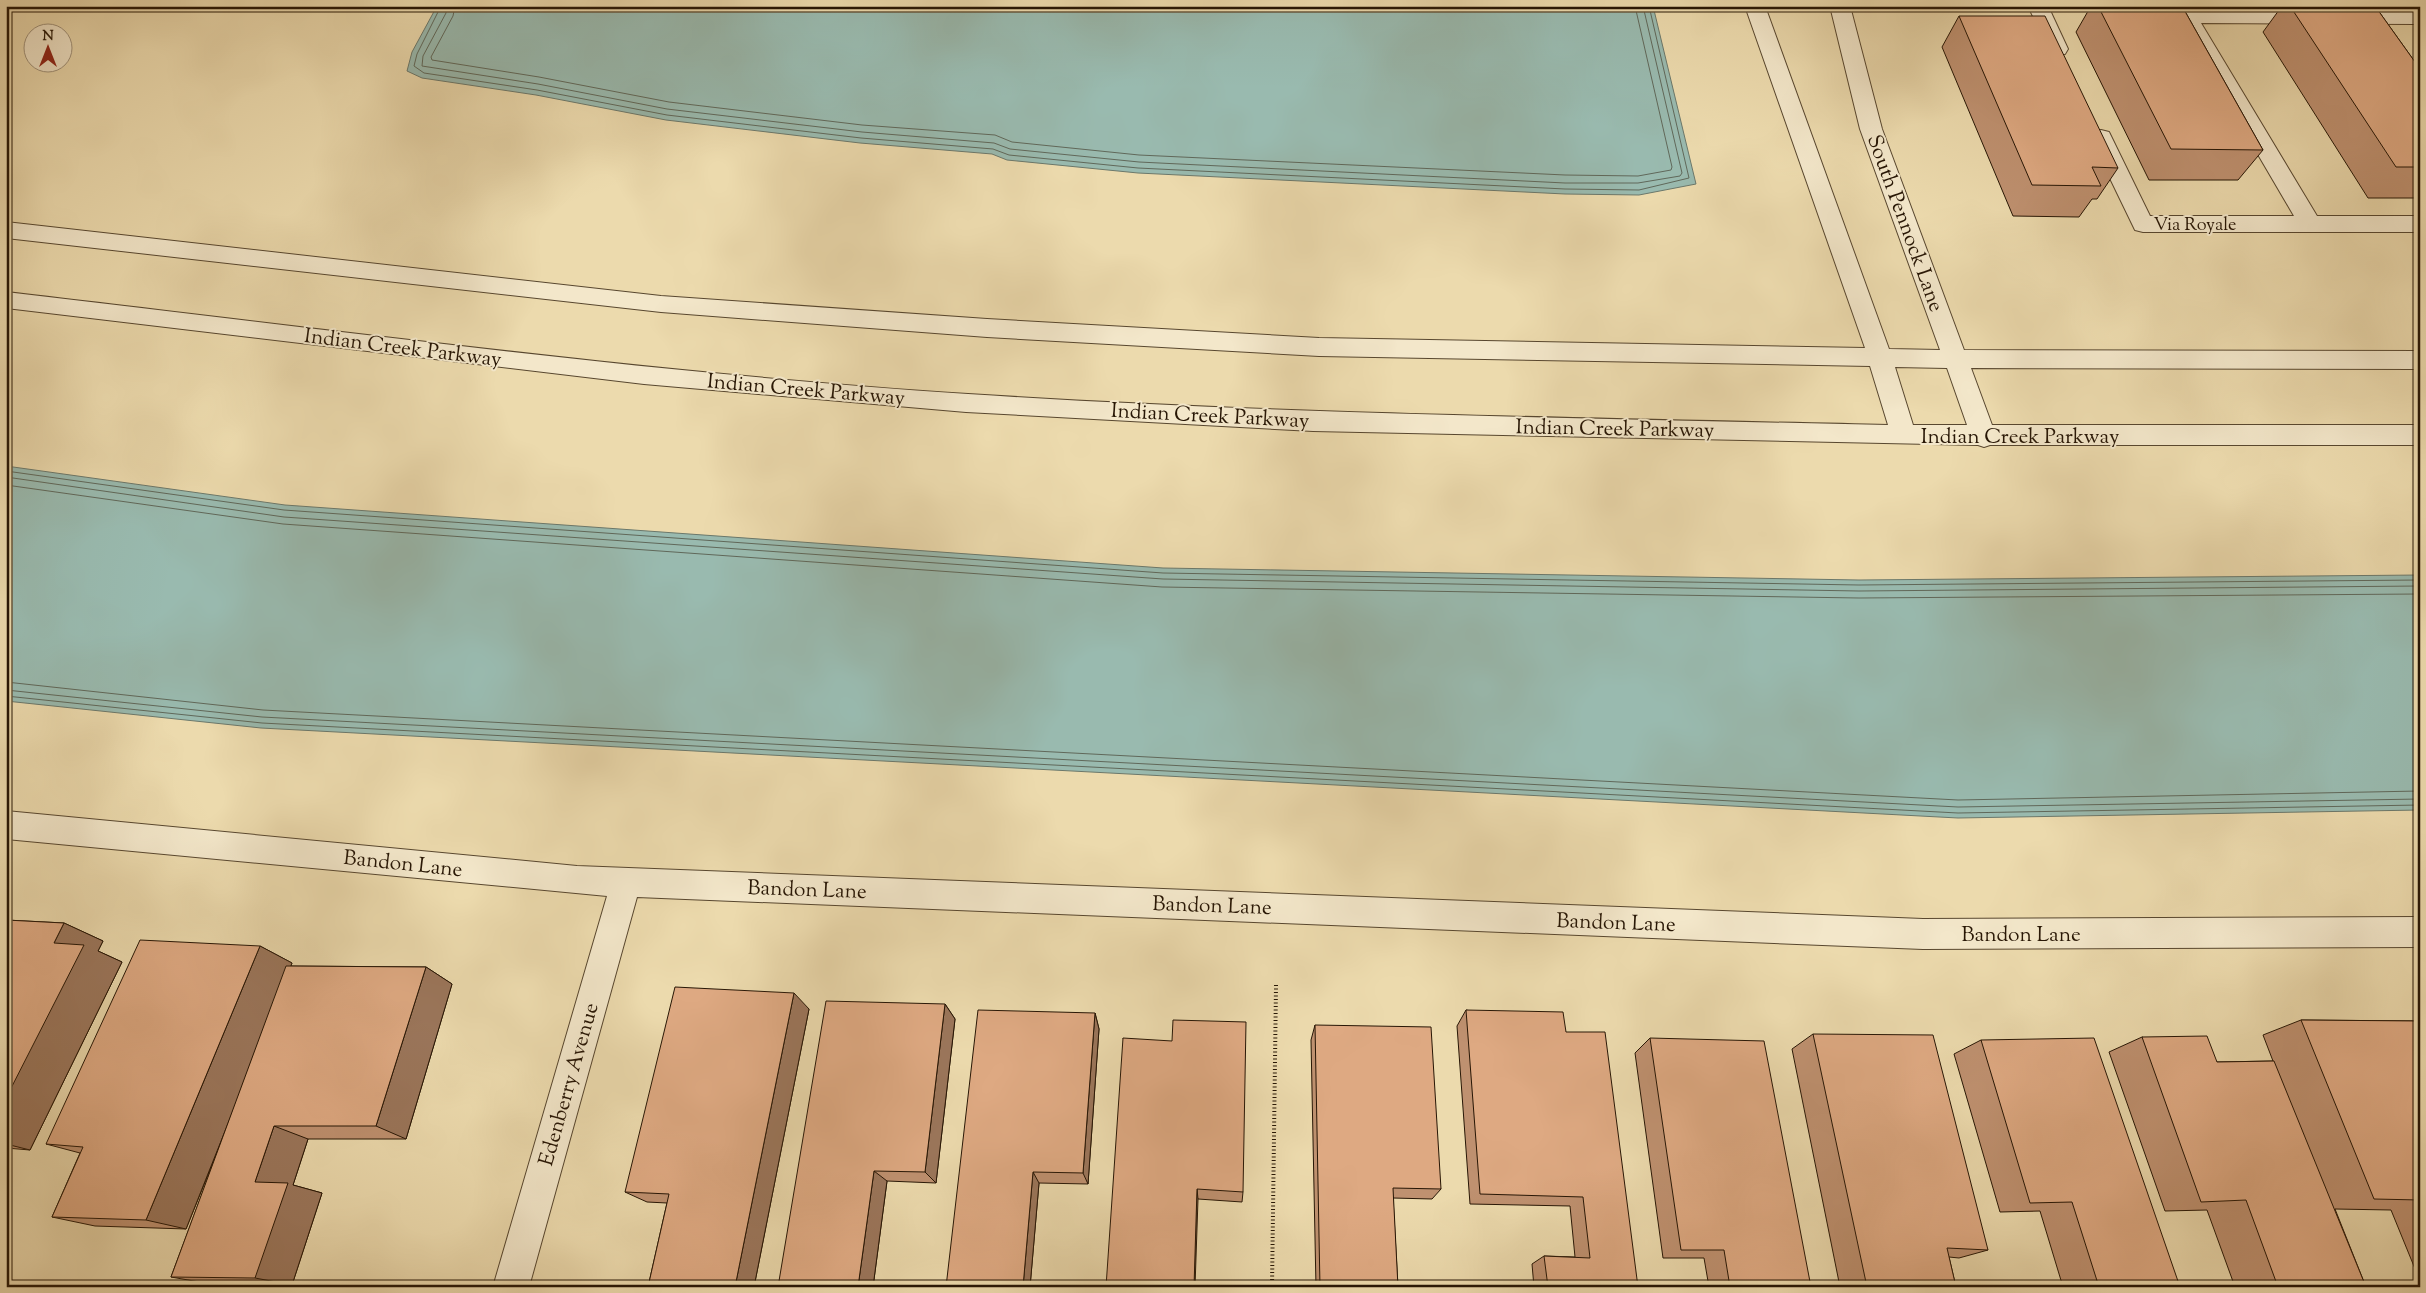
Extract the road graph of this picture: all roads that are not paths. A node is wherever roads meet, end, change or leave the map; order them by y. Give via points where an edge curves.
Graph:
1 (1755, 6) edge
2 (1840, 6) edge
3 (2038, 6) edge
4 (2184, 12) edge
5 (2418, 18) dead end
6 (2067, 67) edge
7 (2092, 120) edge
8 (2310, 224) junction
9 (2420, 224) edge
10 (6, 230) edge
11 (6, 300) edge
12 (1880, 358) junction
13 (1957, 359) junction
14 (2420, 360) edge
15 (1903, 435) junction
16 (1984, 436) junction
17 (2420, 436) edge
18 (6, 825) edge
19 (626, 882) junction
20 (2420, 932) edge
21 (511, 1287) edge

1 - 12 street
2 - 13 street, South Pennock Lane via 1871,129
3 - 6 street
4 - 5 street via 2372,26
4 - 8 street
7 - 8 street, Via Royale via 2143,224
8 - 9 street, Via Royale
10 - 12 street via 662,304 987,328 1319,347
11 - 15 street, Indian Creek Parkway via 644,374 966,403 1313,421
12 - 13 street
12 - 15 street
13 - 14 street
13 - 16 street, South Pennock Lane
15 - 16 street, Indian Creek Parkway
16 - 17 street, Indian Creek Parkway
18 - 19 street, Bandon Lane
19 - 20 street, Bandon Lane via 1923,934
19 - 21 street, Edenberry Avenue

